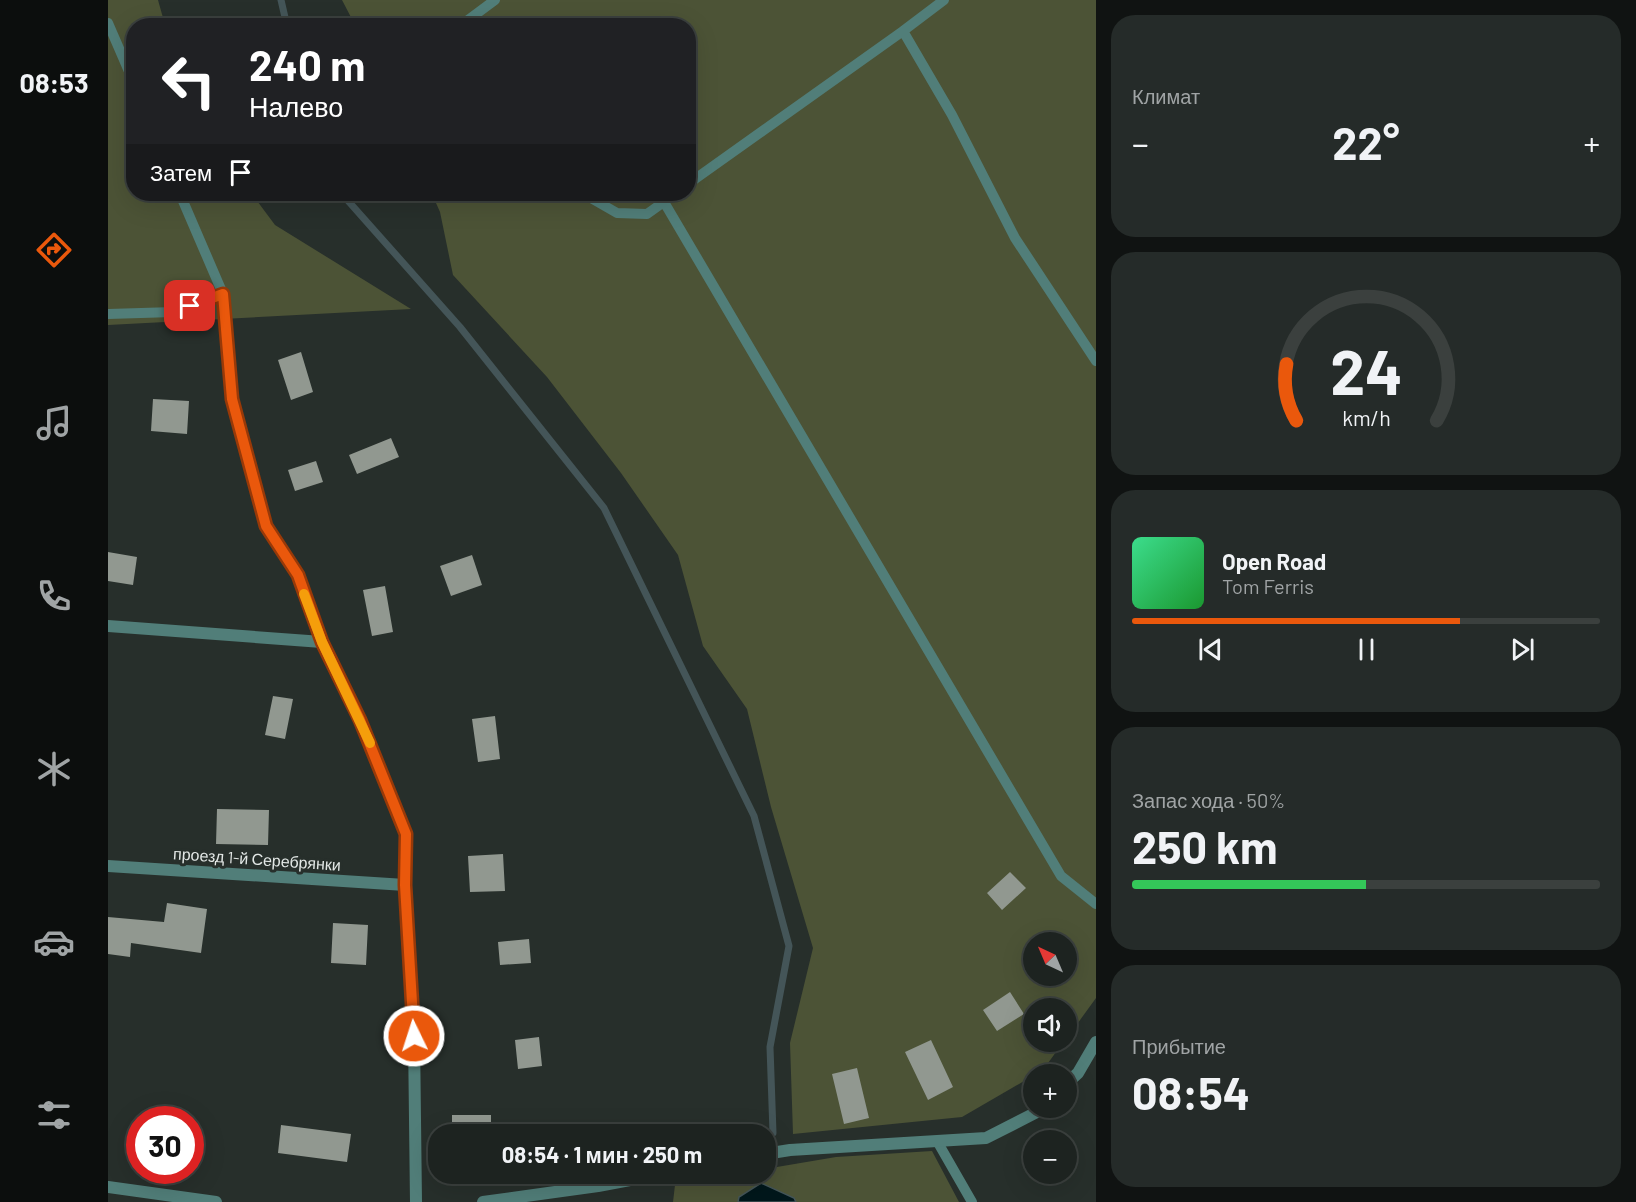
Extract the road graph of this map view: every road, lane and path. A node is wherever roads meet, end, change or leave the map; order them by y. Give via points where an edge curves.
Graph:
1 (495, 0) edge
2 (944, 0) edge
3 (471, 18) edge
4 (108, 23) edge
5 (903, 31) junction
6 (126, 65) edge
7 (696, 178) edge
8 (183, 201) edge
9 (596, 201) edge
10 (664, 202) joint
11 (223, 294) junction
12 (108, 315) edge
13 (1096, 360) edge
14 (108, 626) edge
15 (322, 642) junction
16 (108, 866) edge
17 (405, 885) junction
18 (1096, 904) edge
19 (1096, 1042) edge
20 (1077, 1073) edge
21 (1025, 1118) edge
22 (937, 1141) junction
23 (776, 1152) edge
24 (608, 1184) edge
25 (108, 1187) edge
26 (507, 1200) edge
27 (216, 1202) edge
28 (416, 1202) edge
29 (483, 1202) edge
30 (972, 1202) edge

1 - 3 lane
2 - 5 lane
4 - 6 lane
5 - 7 lane
5 - 13 lane via 952,115 1015,238
8 - 11 lane
9 - 10 lane via 617,213 647,214
10 - 18 lane via 1061,876
11 - 12 lane via 174,312
11 - 15 street via 232,399 266,526 298,575
14 - 15 street
15 - 17 street via 360,720 406,834
16 - 17 street, проезд 1-й Серебрянки
17 - 28 street via 414,1036
19 - 20 street
21 - 22 street via 986,1138
22 - 23 street
22 - 30 lane
24 - 26 street
25 - 27 street
26 - 29 street

